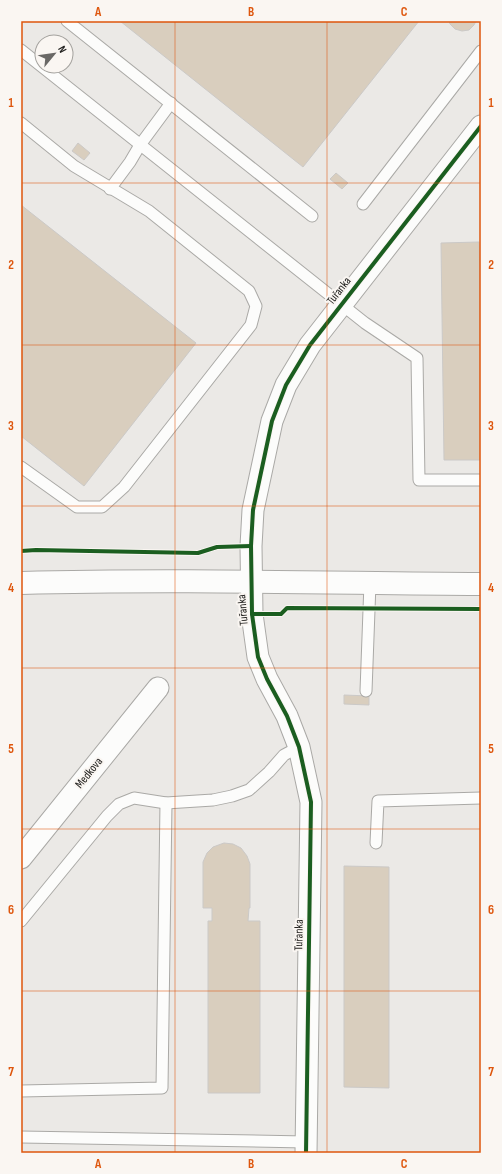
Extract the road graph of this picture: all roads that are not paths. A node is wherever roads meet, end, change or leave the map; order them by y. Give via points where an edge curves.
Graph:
1 (68, 21) edge
2 (21, 50) edge
3 (481, 51) edge
4 (171, 103) junction
5 (21, 123) edge
6 (481, 126) edge
7 (140, 144) junction
8 (110, 188) junction
9 (363, 204) dead end
10 (312, 216) dead end
11 (341, 304) junction
12 (21, 467) edge
13 (481, 480) edge
14 (251, 581) junction
15 (21, 583) edge
16 (370, 583) junction
17 (481, 584) edge
18 (158, 688) dead end
19 (366, 691) dead end
20 (300, 747) junction
21 (481, 798) edge
22 (166, 802) junction
23 (376, 843) dead end
24 (21, 858) edge
25 (21, 921) edge
26 (21, 1091) edge
27 (21, 1137) edge
28 (306, 1148) edge

1 - 4 lane
2 - 7 lane
3 - 9 lane
4 - 7 lane
4 - 10 lane
5 - 8 lane via 74,166
6 - 11 street, Tuřanka
7 - 8 lane
7 - 11 lane
8 - 12 lane via 149,211 249,291 256,306 251,325 124,487 102,507 77,507
11 - 13 lane via 417,358 419,480
11 - 14 street, Tuřanka via 310,345 286,384 272,422 253,510
14 - 15 street
14 - 16 street, Tuřanka
14 - 20 street, Tuřanka via 252,614 258,657
16 - 17 street, Tuřanka
16 - 19 lane
18 - 24 street, Medkova
20 - 22 lane via 284,755 249,790 213,800
20 - 28 street, Tuřanka via 311,802
21 - 23 lane via 378,801
22 - 25 lane via 134,798 119,804
22 - 26 lane via 162,1088
27 - 28 lane

